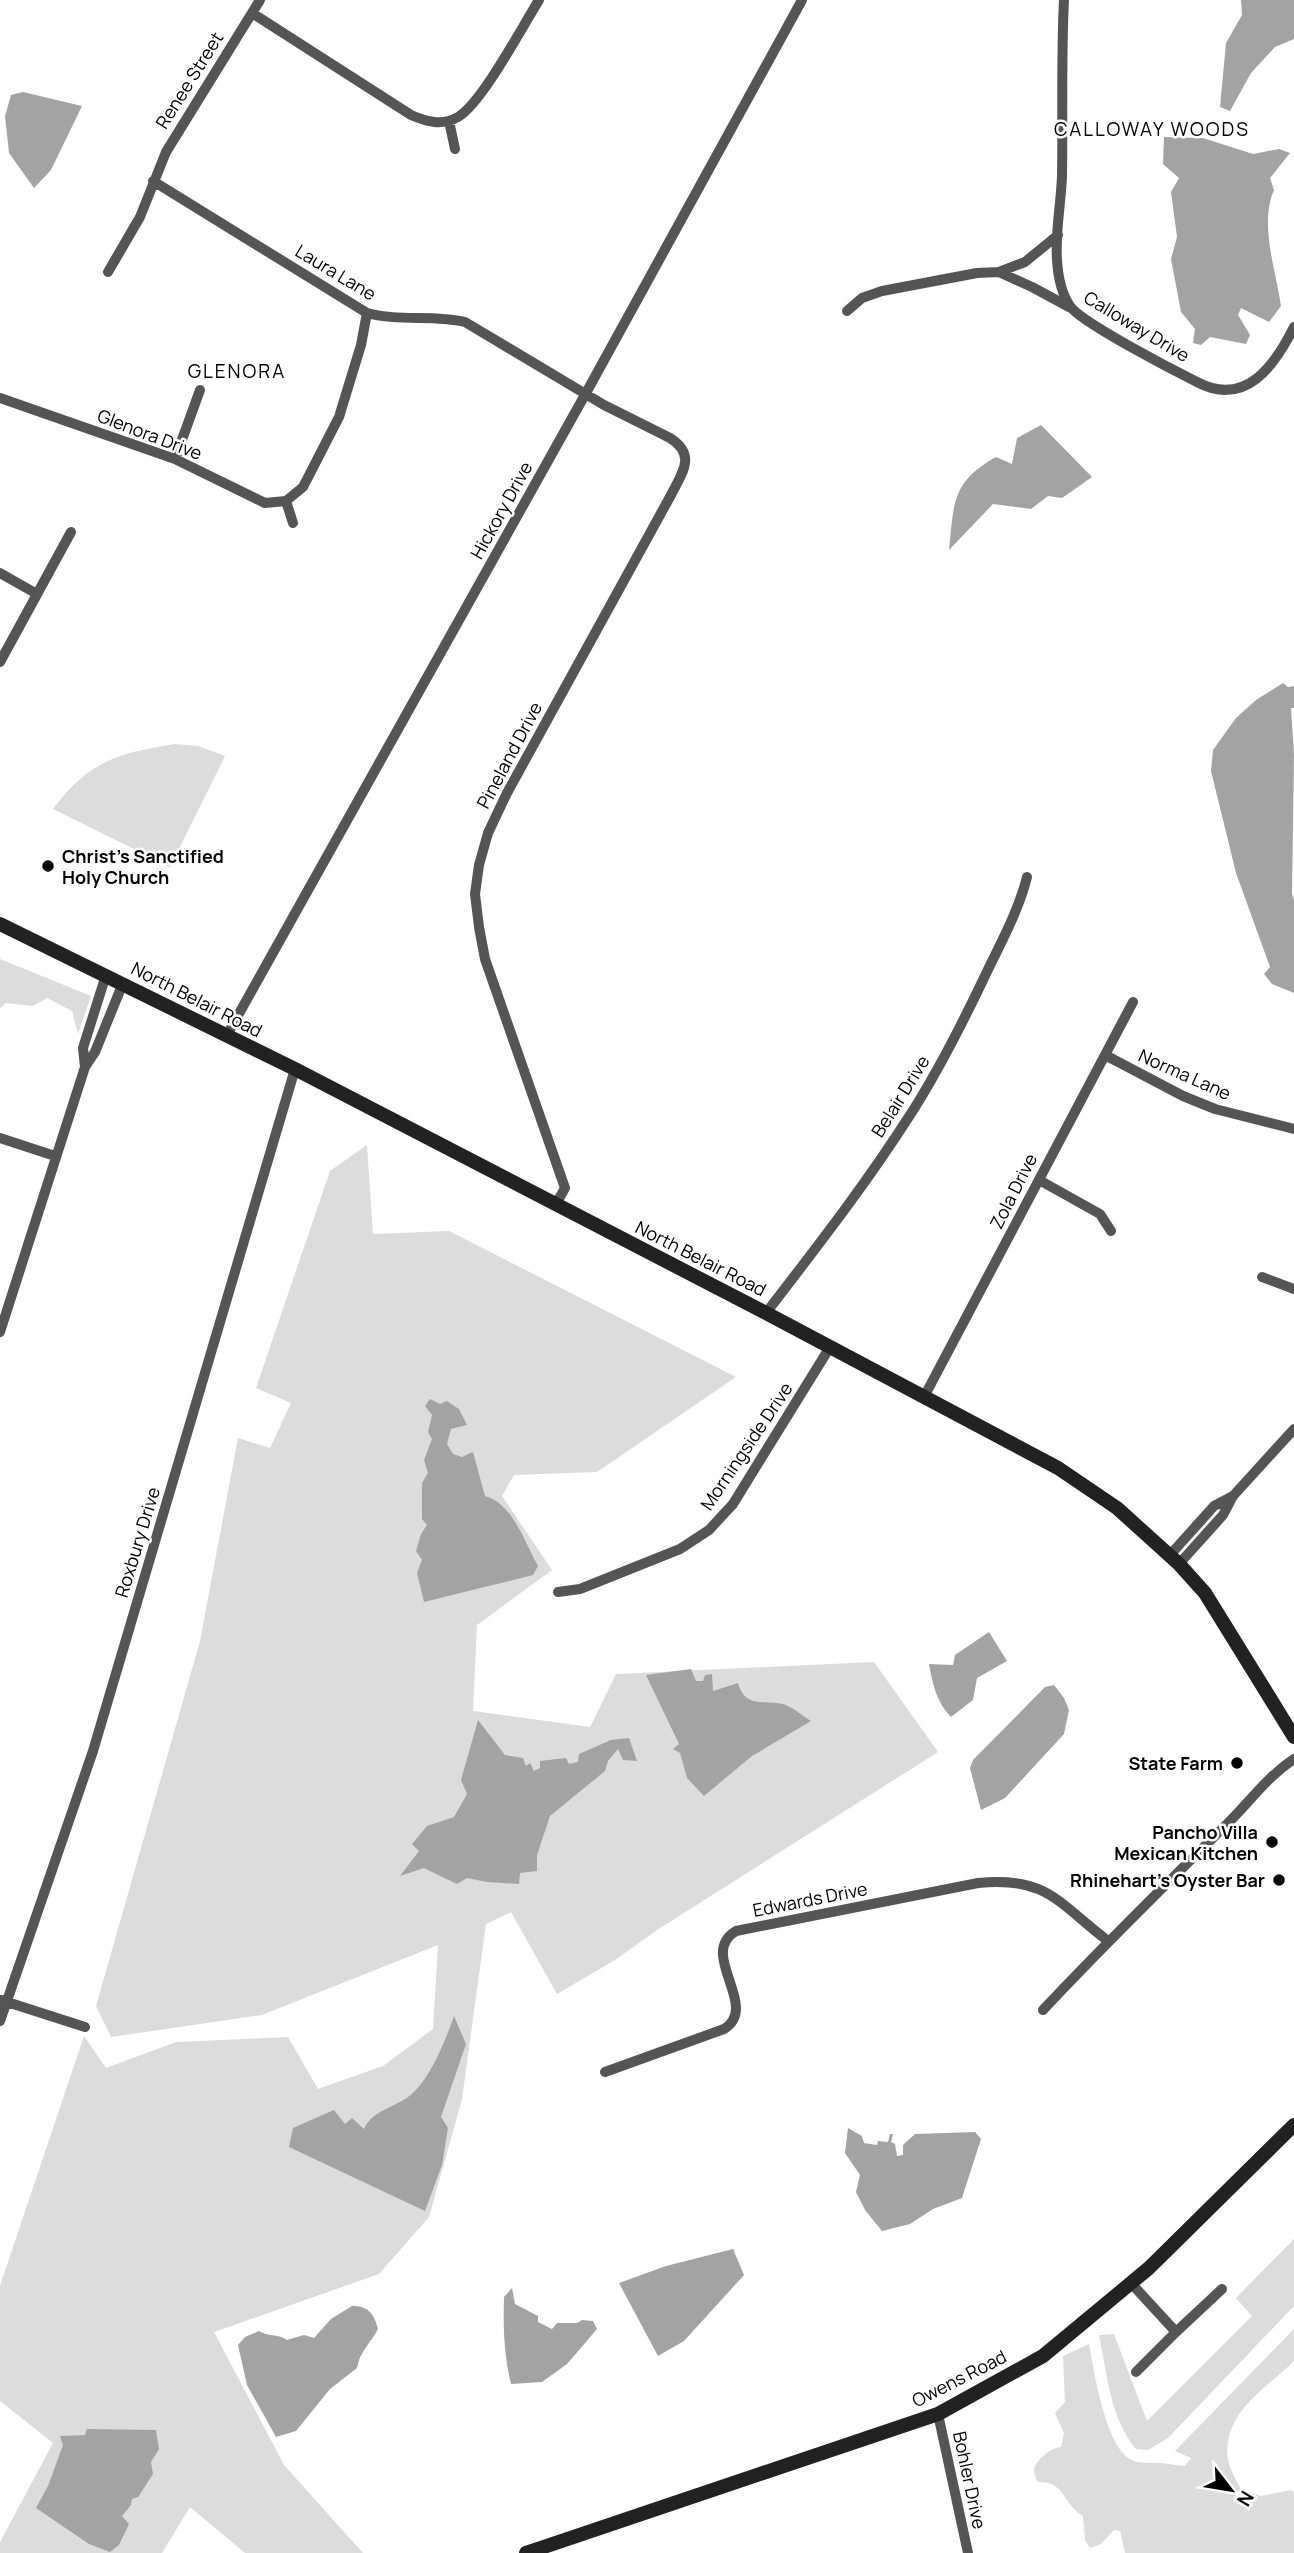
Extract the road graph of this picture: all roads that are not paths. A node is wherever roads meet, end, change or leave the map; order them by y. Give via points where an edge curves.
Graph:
1 (260, 0) edge
2 (539, 0) edge
3 (802, 0) edge
4 (1064, 0) edge
5 (252, 13) junction
6 (449, 121) junction
7 (455, 149) dead end
8 (153, 181) junction
9 (1058, 235) junction
10 (108, 272) dead end
11 (999, 272) junction
12 (1071, 308) junction
13 (847, 311) dead end
14 (368, 313) junction
15 (1294, 327) edge
16 (200, 390) dead end
17 (586, 393) junction
18 (0, 398) edge
19 (175, 459) junction
20 (286, 501) junction
21 (293, 523) dead end
22 (71, 532) dead end
23 (0, 573) edge
24 (37, 594) junction
25 (0, 662) edge
26 (1027, 877) dead end
27 (0, 924) edge
28 (106, 975) junction
29 (123, 983) junction
30 (1133, 1002) dead end
31 (91, 1021) junction
32 (105, 1027) junction
33 (227, 1035) junction
34 (1105, 1055) junction
35 (85, 1067) junction
36 (295, 1069) junction
37 (1294, 1129) edge
38 (0, 1138) edge
39 (55, 1156) junction
40 (1039, 1180) junction
41 (556, 1204) junction
42 (1111, 1231) dead end
43 (1262, 1277) dead end
44 (1294, 1289) edge
45 (766, 1313) junction
46 (0, 1332) edge
47 (830, 1347) junction
48 (925, 1397) junction
49 (1294, 1429) edge
50 (1175, 1559) junction
51 (558, 1592) dead end
52 (1289, 1719) edge
53 (1294, 1737) edge
54 (1294, 1759) edge
55 (1108, 1941) junction
56 (3, 2001) edge
57 (1044, 2010) dead end
58 (0, 2021) edge
59 (85, 2027) dead end
60 (605, 2072) dead end
61 (1294, 2125) edge
62 (1130, 2283) junction
63 (1222, 2289) dead end
64 (1176, 2332) junction
65 (1136, 2371) dead end
66 (938, 2414) junction
67 (526, 2553) edge
68 (968, 2553) edge

1 - 5 street, Renee Street
2 - 6 street via 480,96 466,112
3 - 17 street, Hickory Drive
4 - 9 street, Calloway Drive
5 - 6 street via 411,115 425,121
5 - 8 street, Renee Street via 184,121
6 - 7 street
8 - 10 street, Renee Street via 140,217
8 - 14 street, Laura Lane
9 - 11 street via 1025,262
9 - 12 street, Calloway Drive via 1059,279
11 - 12 street
11 - 13 street via 882,291 862,298
12 - 15 street, Calloway Drive via 1204,386 1224,389 1259,378 1273,365
14 - 17 street, Laura Lane via 466,322
14 - 20 street via 339,417 303,487
16 - 19 street
17 - 33 street, Hickory Drive
17 - 41 street, Pineland Drive via 680,444 686,464 507,793 479,865 475,894 485,959 565,1188
18 - 19 street, Glenora Drive
19 - 20 street, Glenora Drive via 265,503
20 - 21 street
22 - 24 street
23 - 24 street
24 - 25 street
26 - 45 street, Belair Drive via 1015,914 924,1094 870,1175
27 - 28 main road, North Belair Road
28 - 29 main road, North Belair Road
28 - 31 street
29 - 32 street
29 - 33 main road, North Belair Road
30 - 34 street, Zola Drive
31 - 32 street
31 - 35 street via 83,1048
32 - 35 street
33 - 36 main road, North Belair Road
34 - 37 street, Norma Lane via 1215,1109
34 - 40 street, Zola Drive
35 - 39 street
36 - 41 main road, North Belair Road
36 - 56 street, Roxbury Drive via 93,1751
38 - 39 street
39 - 46 street
40 - 42 street via 1100,1213
40 - 48 street, Zola Drive
41 - 45 main road, North Belair Road
43 - 44 street
45 - 47 main road, North Belair Road
47 - 48 main road, North Belair Road
47 - 51 street, Morningside Drive via 733,1504 709,1530 680,1549 580,1589
48 - 50 main road, North Belair Road via 1058,1468 1117,1508
49 - 50 street via 1233,1496 1214,1506
50 - 52 main road, North Belair Road via 1205,1593
52 - 53 main road, North Belair Road
54 - 55 street via 1275,1772
55 - 57 street
55 - 60 street, Edwards Drive via 1043,1891 1019,1882 998,1881 736,1931 723,1944 722,1954 736,2006 732,2024
56 - 58 street, Roxbury Drive
56 - 59 street
61 - 62 main road, Owens Road
62 - 64 street
62 - 66 main road, Owens Road via 1043,2356
63 - 64 street
64 - 65 street
66 - 67 main road, Owens Road
66 - 68 street, Bohler Drive

